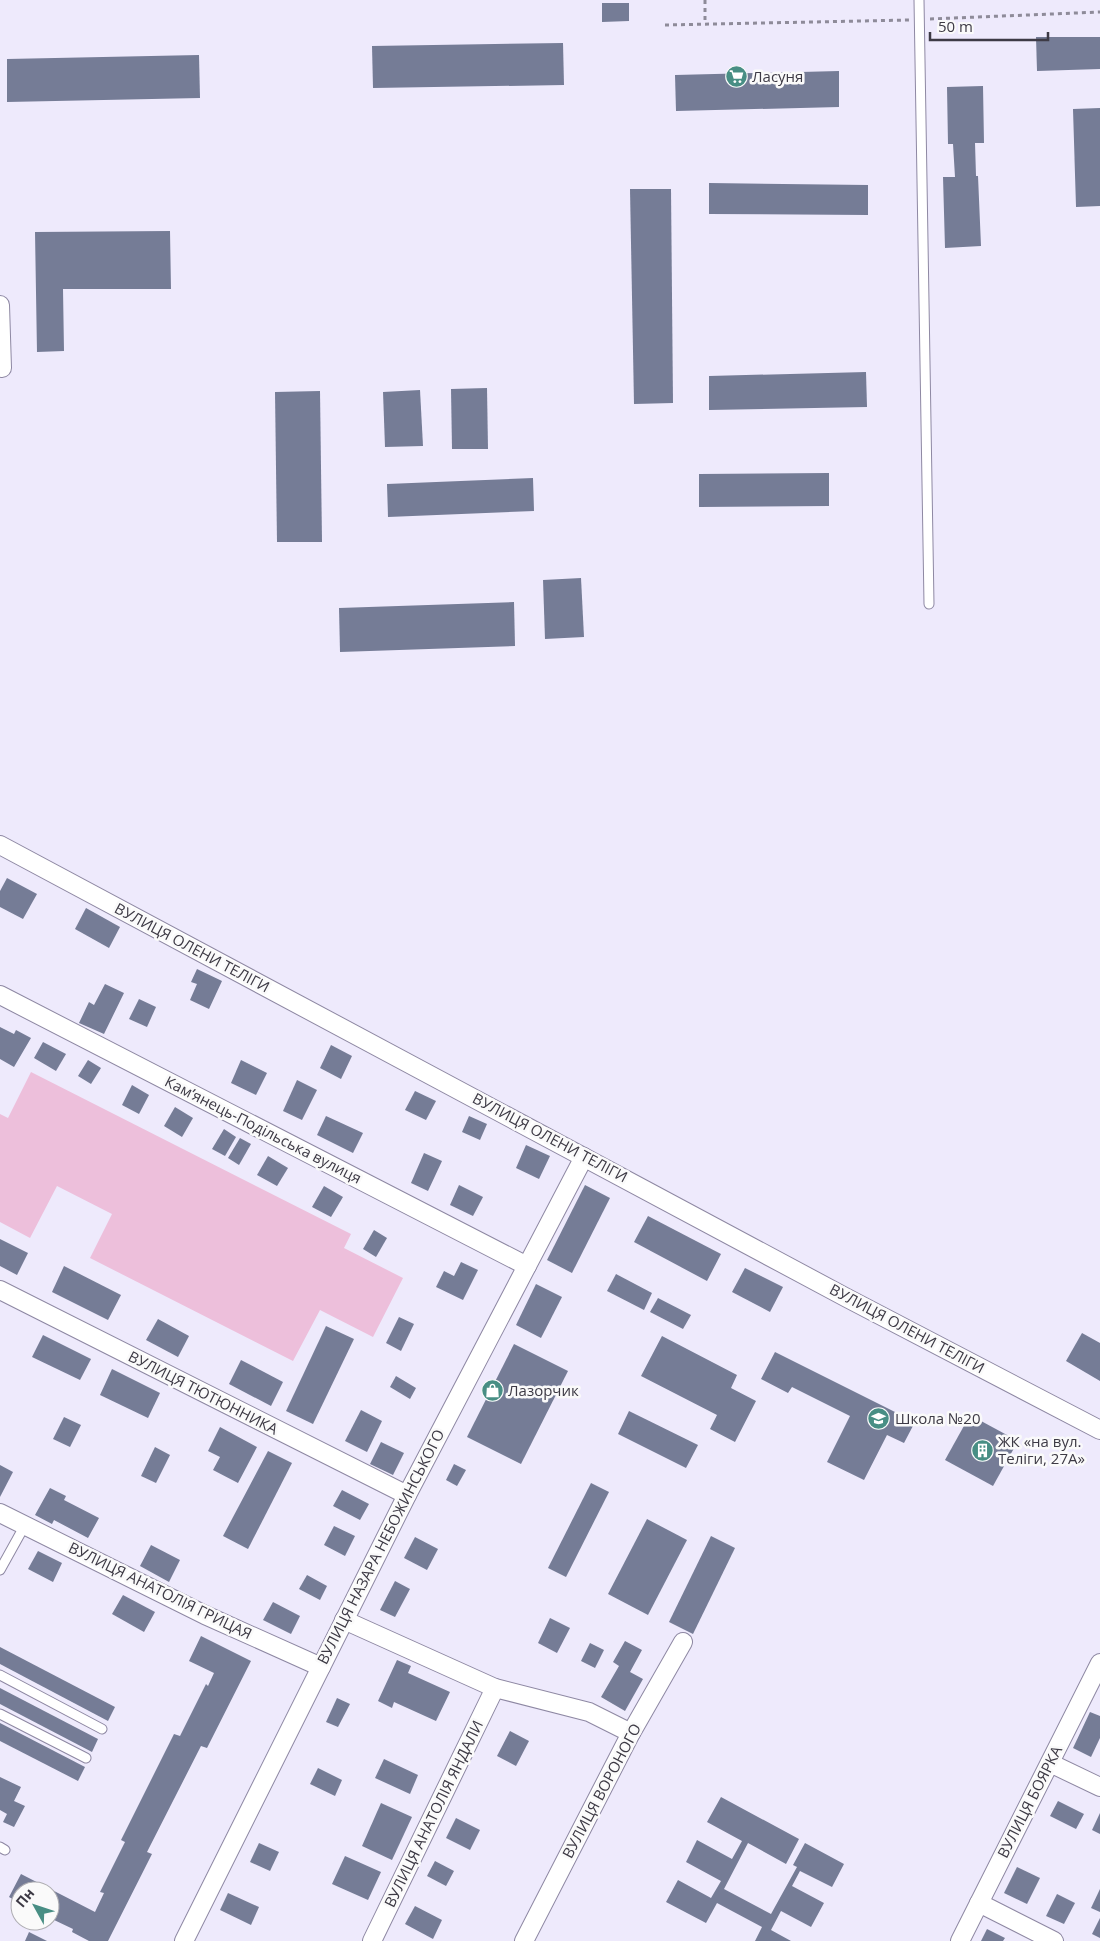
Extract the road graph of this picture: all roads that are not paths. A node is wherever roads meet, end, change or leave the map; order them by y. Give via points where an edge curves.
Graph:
1 (919, 0) edge
2 (0, 305) edge
3 (2, 368) dead end
4 (929, 604) dead end
5 (0, 845) edge
6 (0, 995) edge
7 (584, 1157) junction
8 (527, 1266) junction
9 (0, 1290) edge
10 (1100, 1430) edge
11 (407, 1496) junction
12 (0, 1513) edge
13 (25, 1525) junction
14 (0, 1570) edge
15 (344, 1620) junction
16 (682, 1642) dead end
17 (1100, 1663) edge
18 (321, 1666) junction
19 (0, 1675) edge
20 (495, 1688) junction
21 (0, 1714) edge
22 (102, 1729) dead end
23 (631, 1733) junction
24 (86, 1758) dead end
25 (1050, 1763) junction
26 (1100, 1787) edge
27 (979, 1903) junction
28 (184, 1941) edge
29 (372, 1941) edge
30 (524, 1941) edge
31 (960, 1941) edge
32 (1054, 1941) edge

1 - 4 lane
2 - 3 street
5 - 7 street, ВУЛИЦЯ ОЛЕНИ ТЕЛІГИ
6 - 8 street, Камʼянець-Подільська вулиця
7 - 8 street, ВУЛИЦЯ НАЗАРА НЕБОЖИНСЬКОГО
7 - 10 street, ВУЛИЦЯ ОЛЕНИ ТЕЛІГИ
8 - 11 street, ВУЛИЦЯ НАЗАРА НЕБОЖИНСЬКОГО
9 - 11 street, ВУЛИЦЯ ТЮТЮННИКА
11 - 15 street, ВУЛИЦЯ НАЗАРА НЕБОЖИНСЬКОГО
12 - 13 street, ВУЛИЦЯ АНАТОЛІЯ ГРИЦАЯ
13 - 14 lane
13 - 18 street, ВУЛИЦЯ АНАТОЛІЯ ГРИЦАЯ via 205,1615
15 - 18 street, ВУЛИЦЯ НАЗАРА НЕБОЖИНСЬКОГО
15 - 20 street
16 - 23 street, ВУЛИЦЯ ВОРОНОГО
17 - 25 street, ВУЛИЦЯ БОЯРКА
18 - 28 street, ВУЛИЦЯ НАЗАРА НЕБОЖИНСЬКОГО
19 - 22 lane
20 - 23 street via 589,1712
20 - 29 street, ВУЛИЦЯ АНАТОЛІЯ ЯНДАЛИ
21 - 24 lane
23 - 30 street, ВУЛИЦЯ ВОРОНОГО
25 - 26 street
25 - 27 street, ВУЛИЦЯ БОЯРКА
27 - 31 street, ВУЛИЦЯ БОЯРКА
27 - 32 street

